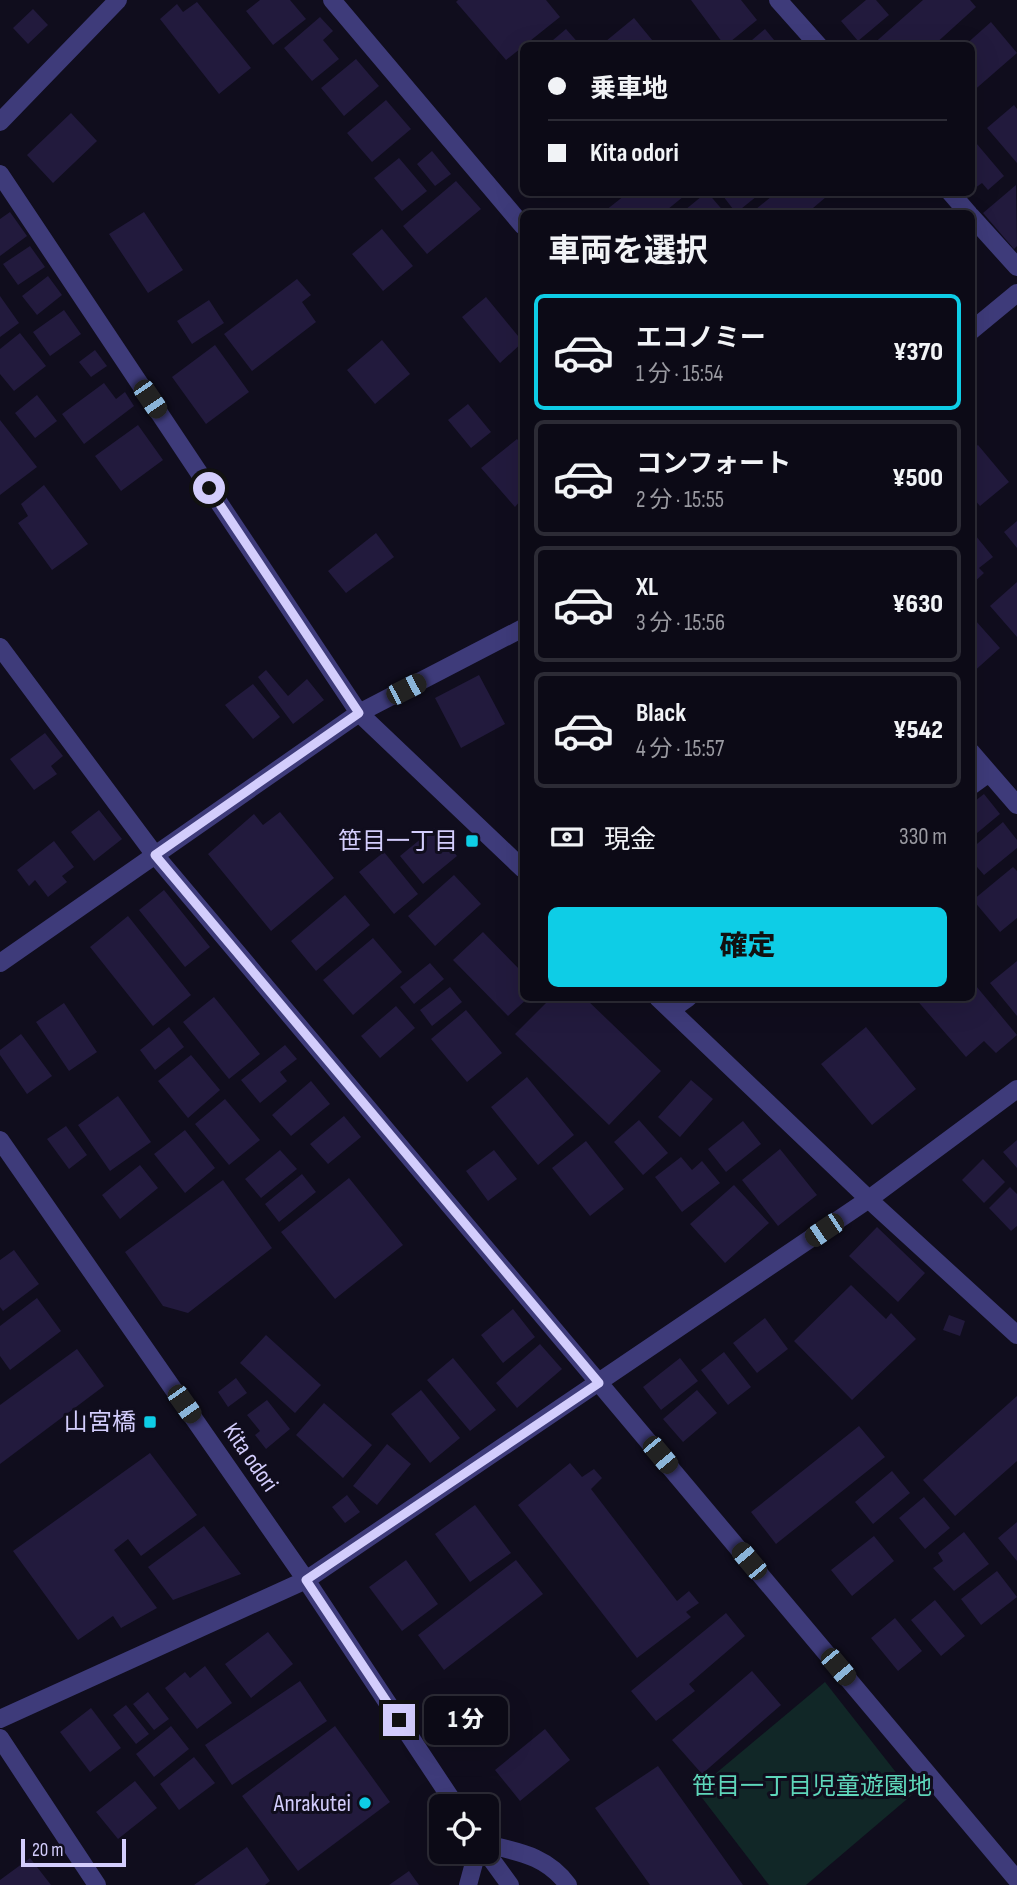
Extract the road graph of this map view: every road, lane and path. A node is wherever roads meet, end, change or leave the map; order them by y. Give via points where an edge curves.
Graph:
1 (118, 0) edge
2 (332, 0) edge
3 (778, 0) edge
4 (815, 42) edge
5 (0, 122) edge
6 (0, 174) edge
7 (953, 196) edge
8 (966, 210) edge
9 (975, 221) edge
10 (520, 222) edge
11 (1017, 267) edge
12 (1017, 293) edge
13 (975, 328) edge
14 (520, 630) edge
15 (0, 647) edge
16 (359, 713) junction
17 (975, 757) edge
18 (989, 773) junction
19 (975, 783) edge
20 (1017, 805) edge
21 (155, 855) junction
22 (520, 866) edge
23 (0, 963) edge
24 (664, 1004) edge
25 (1017, 1089) edge
26 (0, 1140) edge
27 (869, 1199) junction
28 (1017, 1335) edge
29 (599, 1383) junction
30 (306, 1580) junction
31 (0, 1719) edge
32 (0, 1738) edge
33 (448, 1794) edge
34 (499, 1848) edge
35 (474, 1864) edge
36 (495, 1864) edge
37 (1017, 1880) edge
38 (97, 1885) edge
39 (468, 1885) edge
40 (510, 1885) edge
41 (568, 1885) edge

1 - 5 street
2 - 10 street
3 - 4 street
6 - 16 street
7 - 8 street
9 - 11 street
12 - 13 street
14 - 16 street
15 - 21 street
16 - 21 street
16 - 22 street
17 - 18 street
18 - 19 street
18 - 20 street
21 - 23 street
21 - 29 street
24 - 27 street
25 - 27 street
26 - 30 street, Kita odori
27 - 28 street
27 - 29 street
29 - 30 street
29 - 37 street
30 - 31 street
30 - 33 street, Kita odori
32 - 38 street
34 - 41 street via 542,1860
35 - 39 street
36 - 40 street

